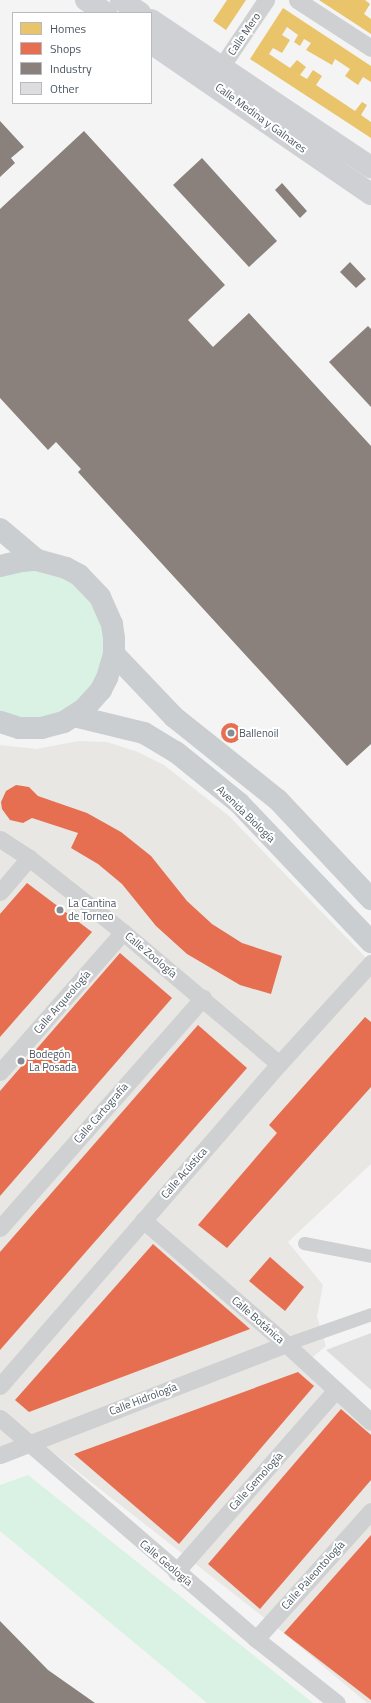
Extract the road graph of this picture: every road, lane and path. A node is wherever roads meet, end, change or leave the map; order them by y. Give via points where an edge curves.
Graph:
1 (86, 0) edge
2 (121, 0) edge
3 (266, 0) edge
4 (297, 0) edge
5 (104, 12) edge
6 (139, 12) edge
7 (152, 21) edge
8 (152, 44) edge
9 (371, 48) edge
10 (221, 68) junction
11 (371, 167) edge
12 (371, 194) edge
13 (0, 528) edge
14 (37, 560) junction
15 (0, 566) edge
16 (114, 654) junction
17 (74, 716) junction
18 (0, 722) edge
19 (0, 839) edge
20 (30, 858) junction
21 (0, 892) edge
22 (371, 899) edge
23 (123, 932) junction
24 (371, 942) edge
25 (371, 963) edge
26 (203, 998) junction
27 (278, 1064) junction
28 (0, 1072) edge
29 (143, 1220) junction
30 (0, 1228) edge
31 (304, 1243) dead end
32 (371, 1256) edge
33 (371, 1314) edge
34 (286, 1344) junction
35 (0, 1386) edge
36 (336, 1391) junction
37 (0, 1418) edge
38 (371, 1422) edge
39 (28, 1445) junction
40 (0, 1455) edge
41 (371, 1511) edge
42 (176, 1572) junction
43 (256, 1640) junction
44 (337, 1703) edge

1 - 5 main road
2 - 6 main road
3 - 10 street, Calle Mero
4 - 9 street
7 - 10 main road, Calle Medina y Galnares
8 - 12 main road, Calle Medina y Galnares
10 - 11 main road, Calle Medina y Galnares
13 - 14 main road
14 - 15 main road
14 - 16 main road via 59,565 79,575 100,597 112,624
16 - 17 main road via 101,690
16 - 22 main road via 174,717 278,800
17 - 18 main road via 42,728 19,728
17 - 24 main road, Avenida Biología via 144,733 176,752 239,803
19 - 20 street, Calle Zoología
20 - 21 street
20 - 23 street, Calle Zoología
23 - 26 street, Calle Zoología
23 - 28 street, Calle Arqueología
25 - 27 street, Calle Acústica
26 - 27 street, Calle Zoología
26 - 30 street, Calle Cartografía
27 - 29 street, Calle Acústica
29 - 34 street, Calle Botánica
29 - 35 street, Calle Acústica
31 - 32 street
33 - 34 street
34 - 36 street, Calle Botánica
34 - 39 street, Calle Hidrología
36 - 38 street, Calle Botánica
36 - 42 street, Calle Gemología
37 - 39 street, Calle Geología
39 - 40 street, Calle Hidrología
39 - 42 street, Calle Geología
41 - 43 street, Calle Paleontología
42 - 43 street, Calle Geología
43 - 44 street, Calle Geología

